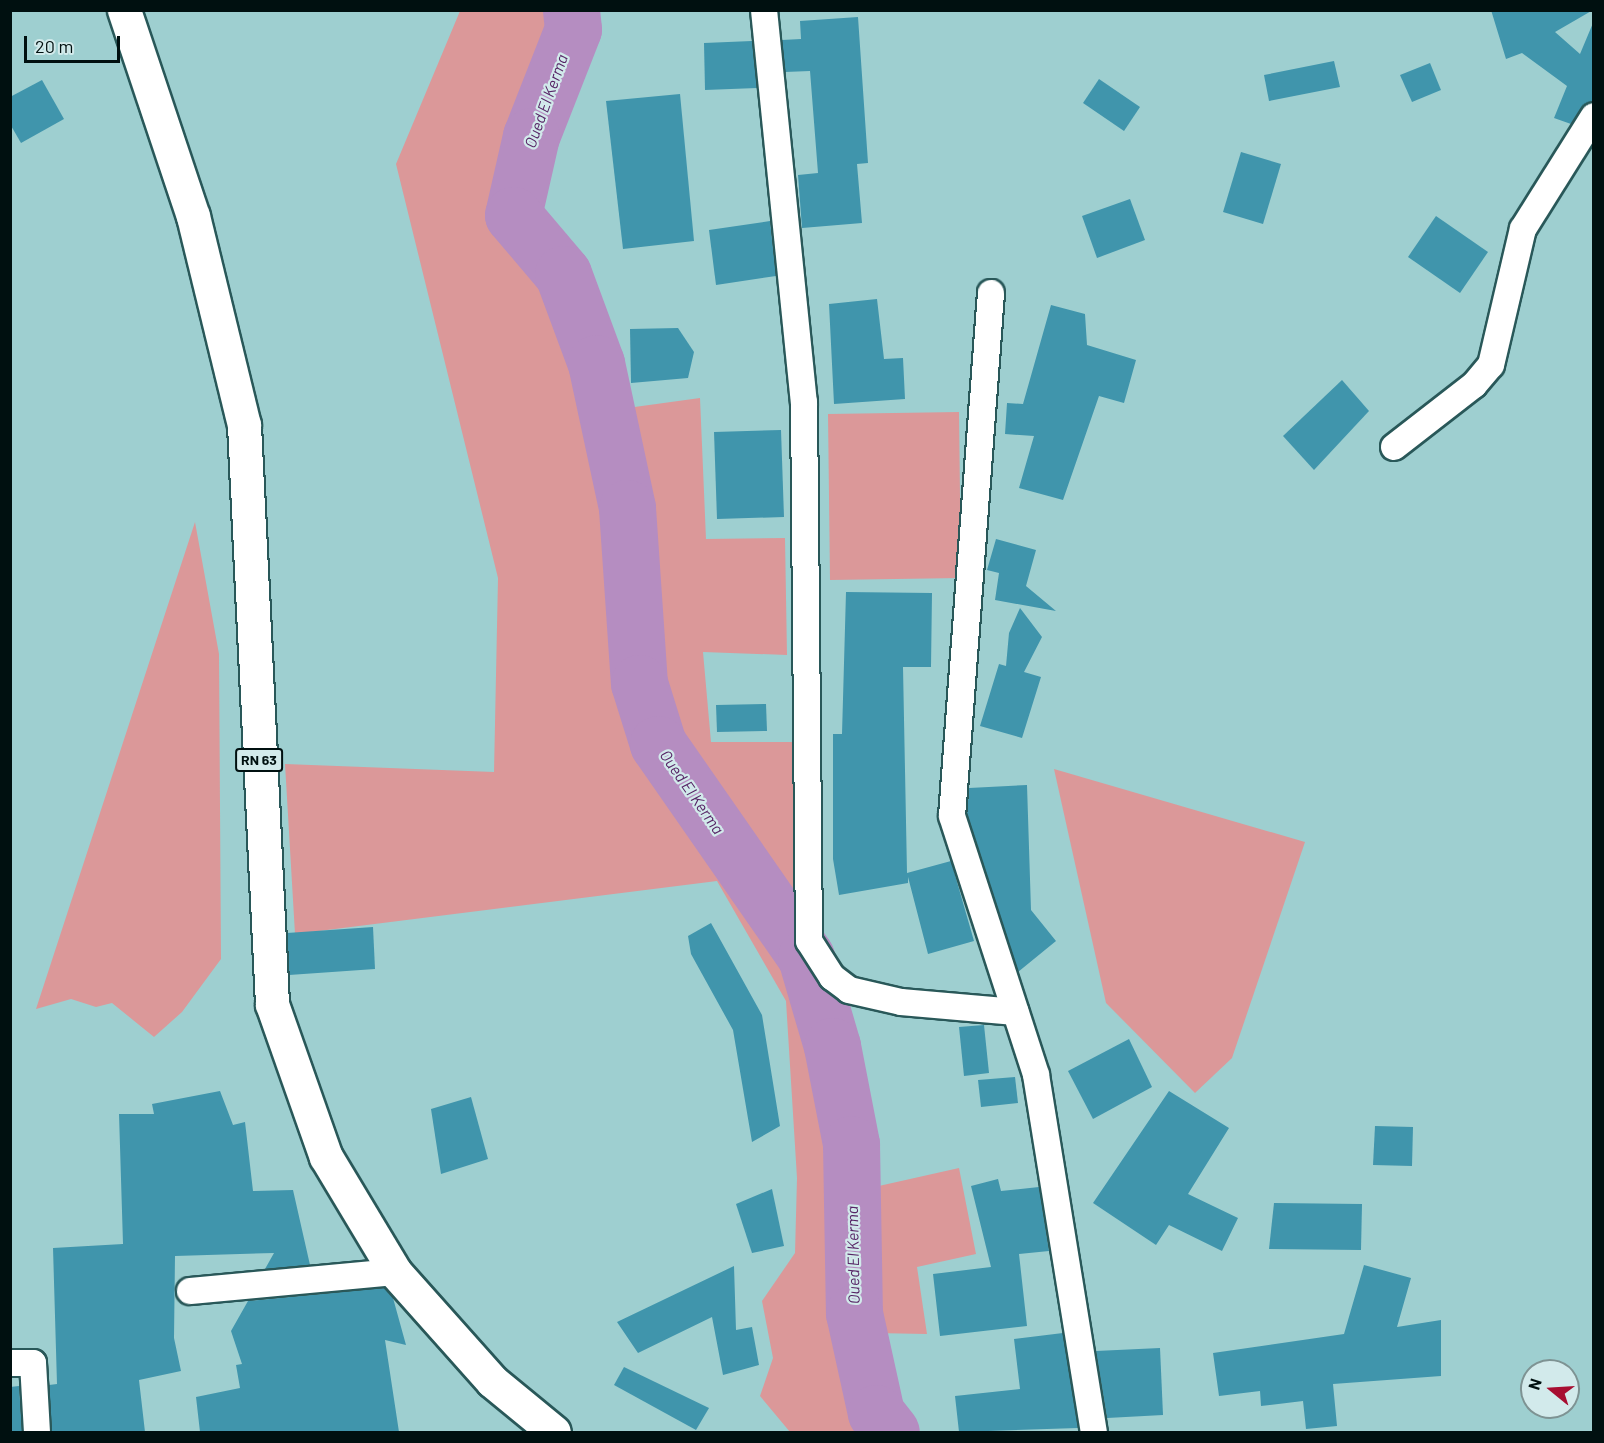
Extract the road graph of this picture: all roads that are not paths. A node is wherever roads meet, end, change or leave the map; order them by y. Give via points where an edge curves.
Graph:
1 (124, 10) edge
2 (764, 10) edge
3 (1593, 116) edge
4 (991, 293) dead end
5 (1394, 447) dead end
6 (1016, 1012) junction
7 (395, 1272) junction
8 (190, 1291) dead end
9 (10, 1363) edge
10 (37, 1432) edge
11 (554, 1432) edge
12 (1094, 1432) edge

1 - 7 main road, RN 63 via 193,216 244,425 272,1004 326,1157
2 - 6 street via 804,402 809,940 832,977 849,990 901,1002
3 - 5 street via 1523,229 1491,365 1474,385
4 - 6 street via 952,816
6 - 12 street via 1036,1075
7 - 8 street
7 - 11 main road, RN 63 via 492,1381
9 - 10 street via 33,1363

